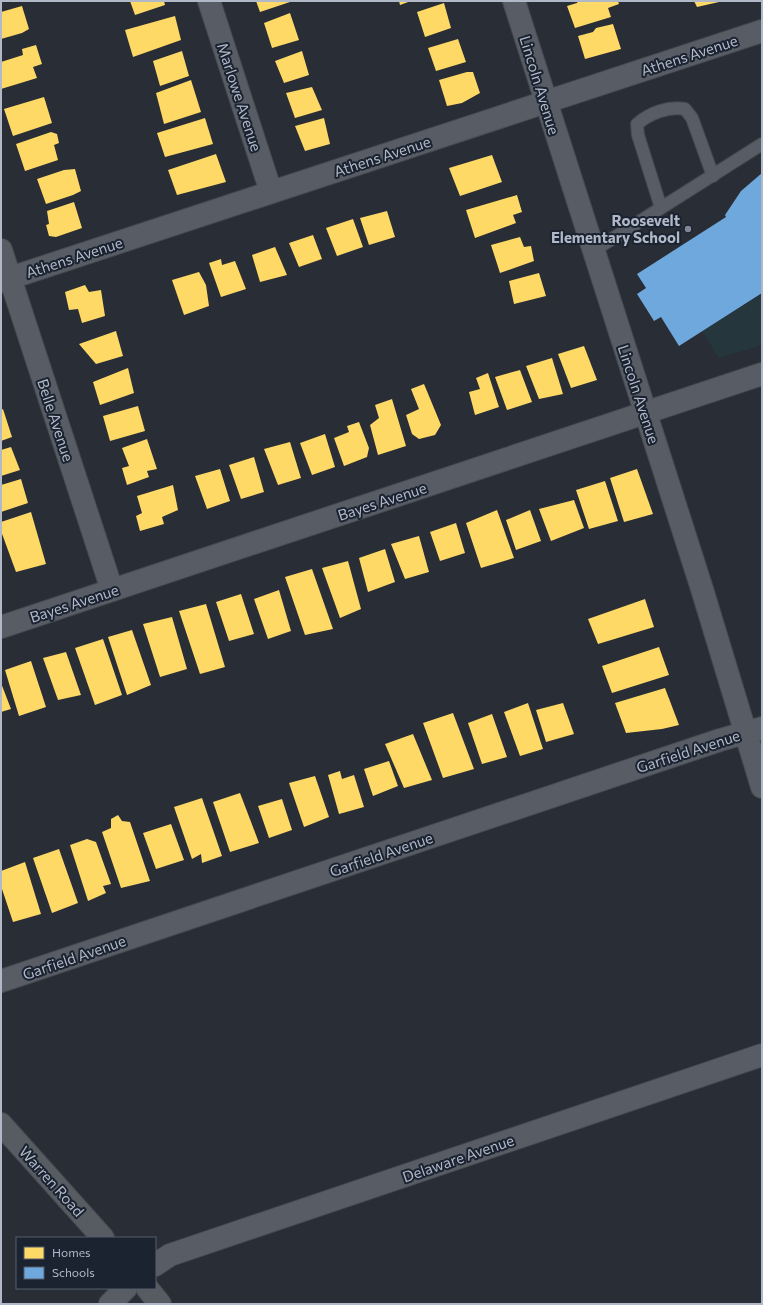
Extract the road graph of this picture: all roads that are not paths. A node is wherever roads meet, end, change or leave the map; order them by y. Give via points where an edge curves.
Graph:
1 (209, 1) edge
2 (514, 1) edge
3 (762, 31) edge
4 (546, 102) junction
5 (762, 144) edge
6 (712, 176) junction
7 (271, 192) junction
8 (661, 208) junction
9 (1, 250) edge
10 (593, 251) junction
11 (6, 280) edge
12 (762, 374) edge
13 (645, 413) junction
14 (112, 590) junction
15 (1, 627) edge
16 (753, 730) edge
17 (762, 787) edge
18 (1, 981) edge
19 (762, 1055) edge
20 (1, 1124) edge
21 (102, 1237) edge
22 (156, 1264) edge
23 (125, 1289) edge
24 (148, 1289) edge
25 (110, 1304) edge
26 (160, 1304) edge

1 - 7 street, Marlowe Avenue
2 - 4 street, Lincoln Avenue
3 - 4 street, Athens Avenue
4 - 7 street, Athens Avenue
4 - 10 street, Lincoln Avenue
5 - 6 lane
6 - 8 lane
6 - 8 lane via 692,118 685,109 674,107 646,116 637,124 638,135
7 - 11 street, Athens Avenue
8 - 10 lane
9 - 11 street, Belle Avenue
10 - 13 street, Lincoln Avenue
11 - 14 street, Belle Avenue
12 - 13 street, Bayes Avenue
13 - 14 street, Bayes Avenue
13 - 16 street, Lincoln Avenue via 702,589
14 - 15 street, Bayes Avenue
16 - 17 street, Lincoln Avenue
16 - 18 street, Garfield Avenue
19 - 22 street, Delaware Avenue via 170,1255
20 - 21 main road, Warren Road
23 - 25 street
24 - 26 main road

